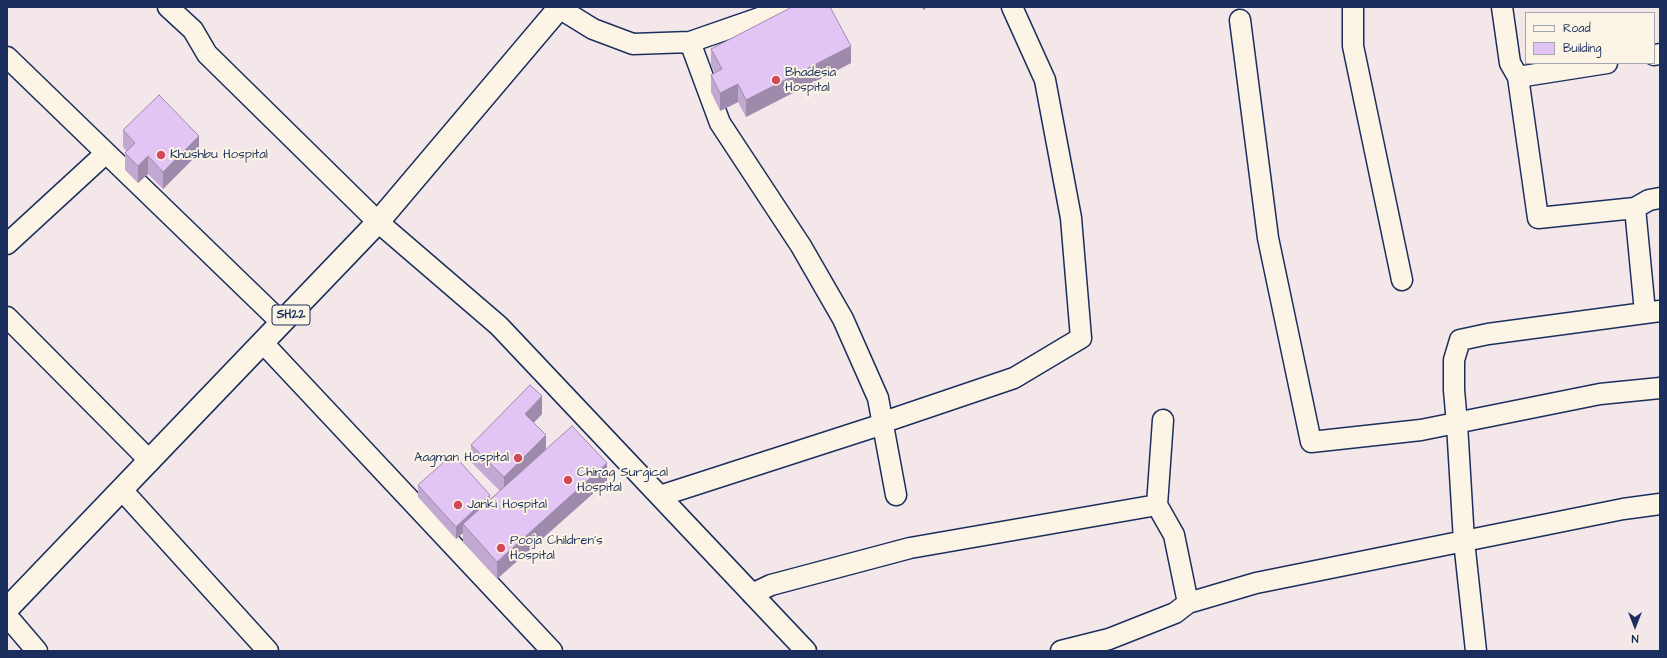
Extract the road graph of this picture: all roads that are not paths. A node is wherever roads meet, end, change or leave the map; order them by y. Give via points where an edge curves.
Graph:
1 (168, 7) edge
2 (791, 7) edge
3 (1012, 7) edge
4 (1353, 7) edge
5 (1502, 7) edge
6 (560, 8) edge
7 (1240, 20) dead end
8 (690, 42) junction
9 (7, 57) edge
10 (1601, 64) edge
11 (1518, 77) junction
12 (106, 153) junction
13 (1660, 198) edge
14 (1635, 208) junction
15 (378, 222) junction
16 (7, 244) edge
17 (1402, 280) dead end
18 (1652, 311) edge
19 (7, 318) edge
20 (282, 323) junction
21 (263, 343) junction
22 (1660, 388) edge
23 (1163, 420) dead end
24 (883, 424) junction
25 (1457, 424) junction
26 (150, 461) junction
27 (122, 490) junction
28 (896, 495) dead end
29 (660, 496) junction
30 (1660, 504) edge
31 (1157, 505) junction
32 (1464, 541) junction
33 (752, 594) junction
34 (1188, 603) junction
35 (7, 610) edge
36 (7, 616) edge
37 (37, 651) edge
38 (268, 651) edge
39 (552, 651) edge
40 (806, 651) edge
41 (1061, 651) edge
42 (1476, 651) edge

1 - 15 street via 193,30 207,54
2 - 8 street
3 - 24 street via 1045,80 1071,218 1081,338 1014,378
4 - 17 street via 1353,46
5 - 11 street via 1510,64
6 - 8 street via 593,30 633,44
6 - 15 main road, SH22
7 - 25 street via 1268,238 1311,442
8 - 24 street via 720,123 801,246 843,320 878,398
9 - 12 street
10 - 11 street
11 - 14 street via 1538,218
12 - 16 street
12 - 20 street
13 - 14 street via 1649,200
14 - 18 street
15 - 20 main road, SH22
15 - 29 street via 499,326
18 - 25 street via 1460,340 1454,360
19 - 26 street
20 - 21 main road, SH22
21 - 26 main road, SH22
21 - 39 street
22 - 25 street via 1600,394
23 - 31 street
24 - 28 street
24 - 29 street
25 - 32 street
26 - 27 main road, SH22
27 - 35 main road, SH22
27 - 38 street
29 - 33 street
30 - 32 street
31 - 33 street via 910,548 771,585
31 - 34 street via 1174,535
32 - 34 street via 1256,583
32 - 42 street
33 - 40 street
34 - 41 street via 1175,613 1117,636
36 - 37 street

